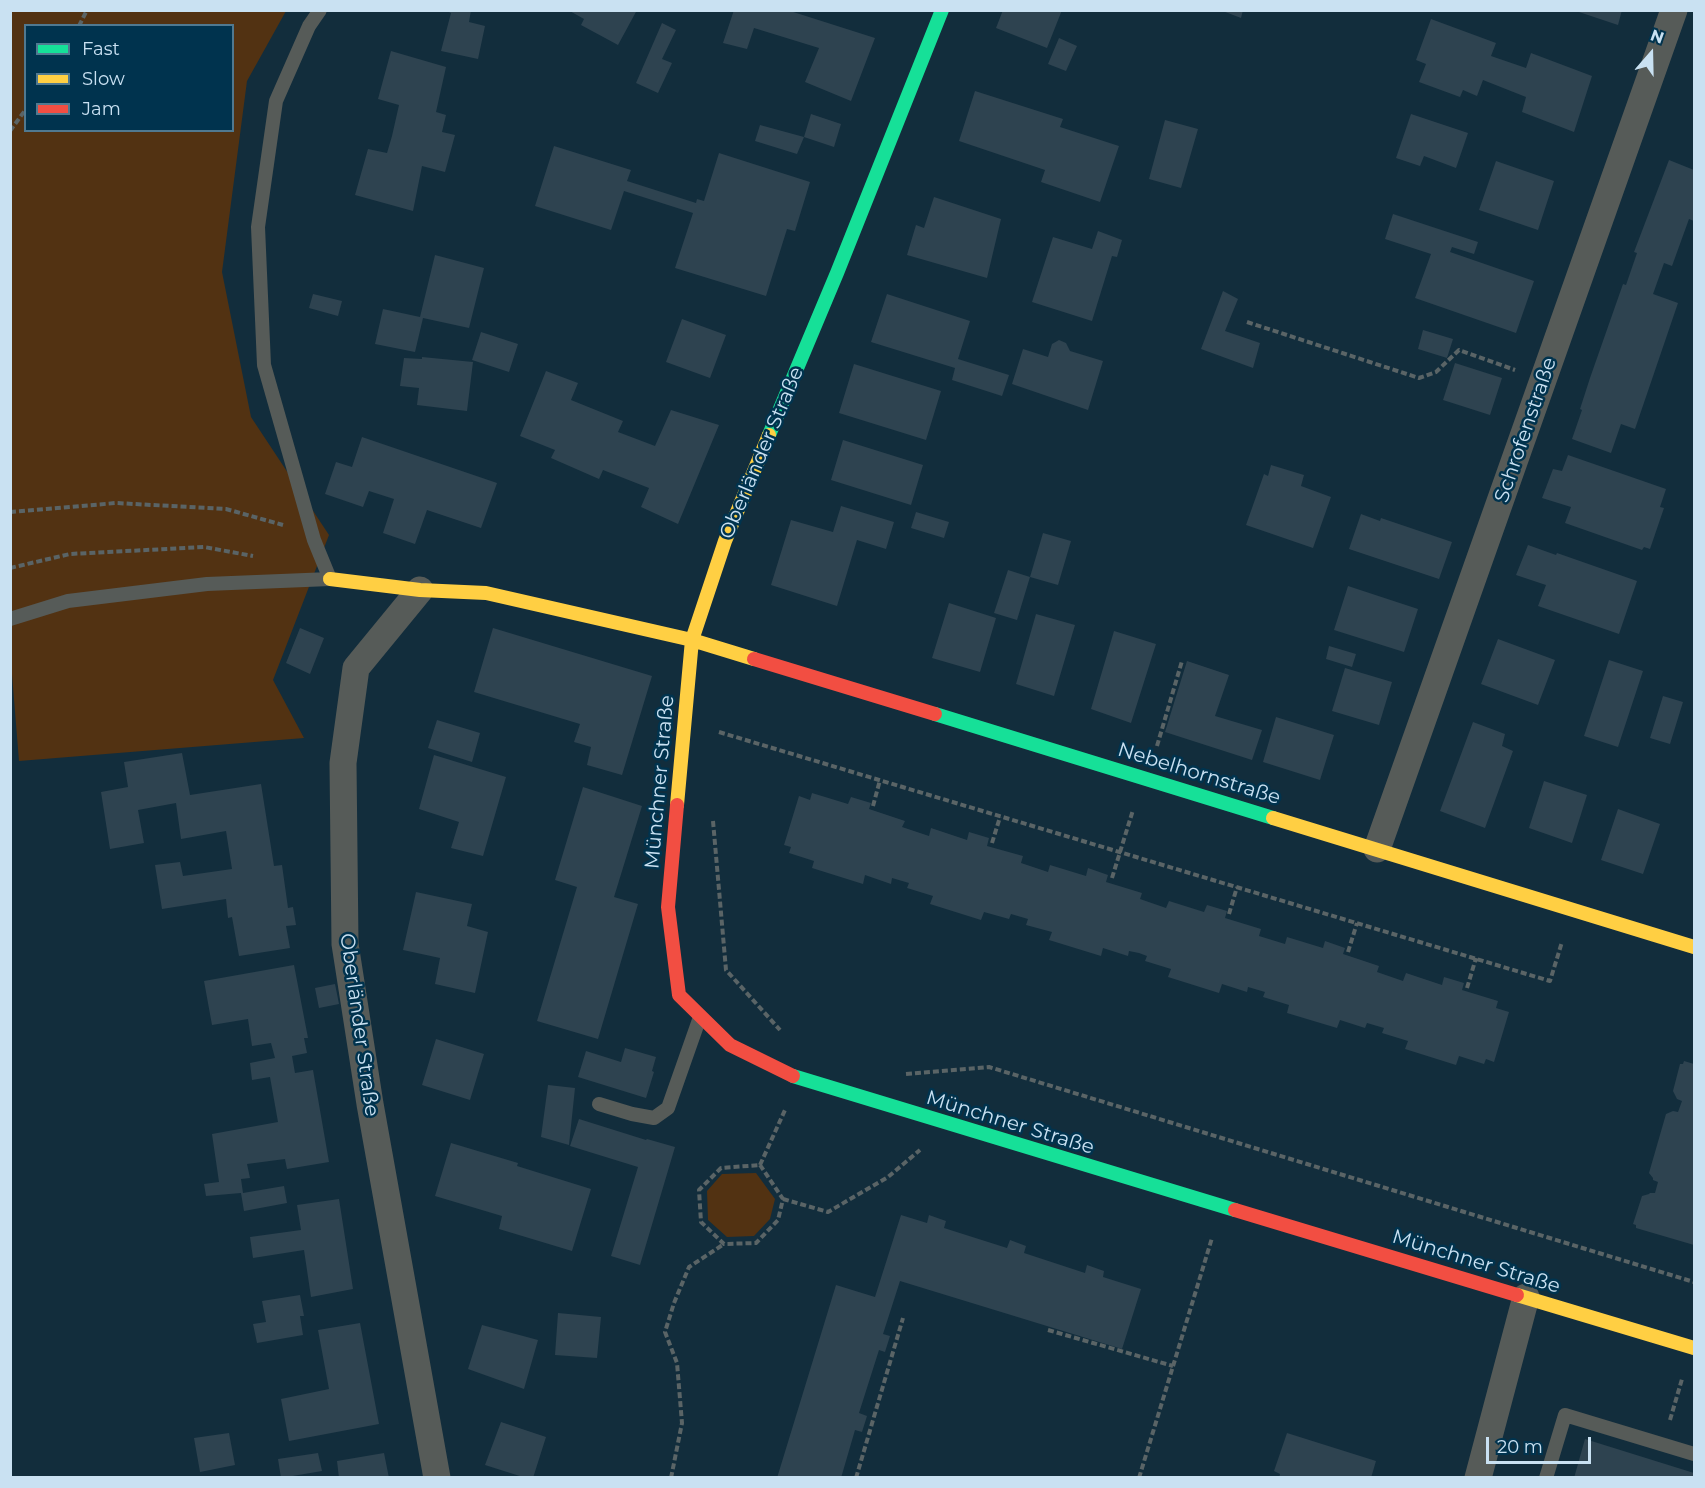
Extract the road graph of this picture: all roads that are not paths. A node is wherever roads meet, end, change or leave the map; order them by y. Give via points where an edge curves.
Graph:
1 (320, 10) edge
2 (942, 10) edge
3 (1674, 10) edge
4 (330, 579) junction
5 (420, 590) junction
6 (10, 619) edge
7 (692, 640) junction
8 (1377, 849) junction
9 (1695, 947) edge
10 (700, 1015) junction
11 (599, 1104) dead end
12 (1526, 1297) junction
13 (1695, 1348) edge
14 (1695, 1454) edge
15 (437, 1478) edge
16 (1478, 1478) edge
17 (1546, 1478) edge

1 - 4 lane via 276,101 258,227 264,365 314,540
2 - 7 street, Oberländer Straße via 724,541
3 - 8 street, Schrofenstraße
4 - 5 street
4 - 6 lane via 207,584 80,599
5 - 7 street via 486,593
5 - 15 street, Oberländer Straße via 356,668 343,763 345,944
7 - 8 street, Nebelhornstraße
7 - 10 street, Münchner Straße via 668,907 679,994
8 - 9 street, Nebelhornstraße
10 - 11 lane via 668,1108 654,1118
10 - 12 street, Münchner Straße via 730,1045 800,1079
12 - 13 street, Münchner Straße
12 - 16 street
14 - 17 lane via 1565,1415

